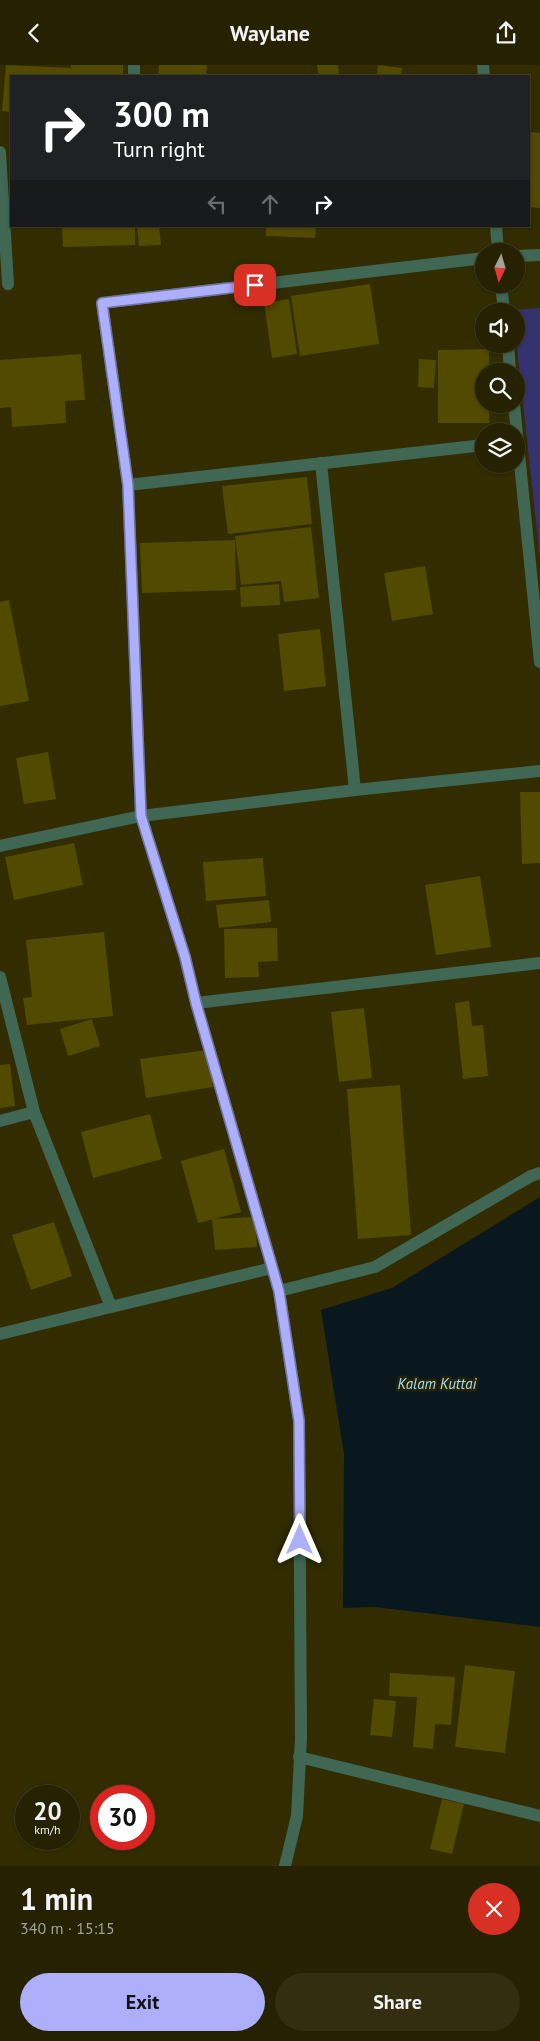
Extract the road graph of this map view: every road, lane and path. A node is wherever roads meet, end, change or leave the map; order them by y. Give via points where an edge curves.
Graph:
1 (0, 152) edge
2 (496, 227) edge
3 (497, 243) edge
4 (540, 255) edge
5 (525, 256) edge
6 (475, 259) edge
7 (8, 284) dead end
8 (475, 446) edge
9 (321, 463) junction
10 (520, 473) edge
11 (128, 485) junction
12 (540, 662) edge
13 (540, 771) edge
14 (355, 789) junction
15 (141, 816) junction
16 (0, 847) edge
17 (540, 963) edge
18 (0, 977) edge
19 (196, 1003) junction
20 (4, 1010) edge
21 (34, 1112) junction
22 (0, 1121) edge
23 (540, 1173) edge
24 (272, 1268) junction
25 (279, 1291) junction
26 (111, 1307) junction
27 (0, 1335) edge
28 (299, 1757) junction
29 (540, 1816) edge
30 (286, 1866) edge

1 - 7 street
2 - 3 street
4 - 5 street
6 - 11 street via 102,303
8 - 9 street
9 - 11 street
9 - 14 street
10 - 12 street
11 - 15 street
13 - 14 street
14 - 15 street
15 - 16 street
15 - 19 street
17 - 19 street
18 - 20 street
19 - 24 street
20 - 21 street
21 - 22 street
21 - 26 street
23 - 25 street via 375,1267
24 - 25 street
24 - 26 street
25 - 28 street via 299,1421
26 - 27 street
28 - 29 street
28 - 30 street via 296,1816

